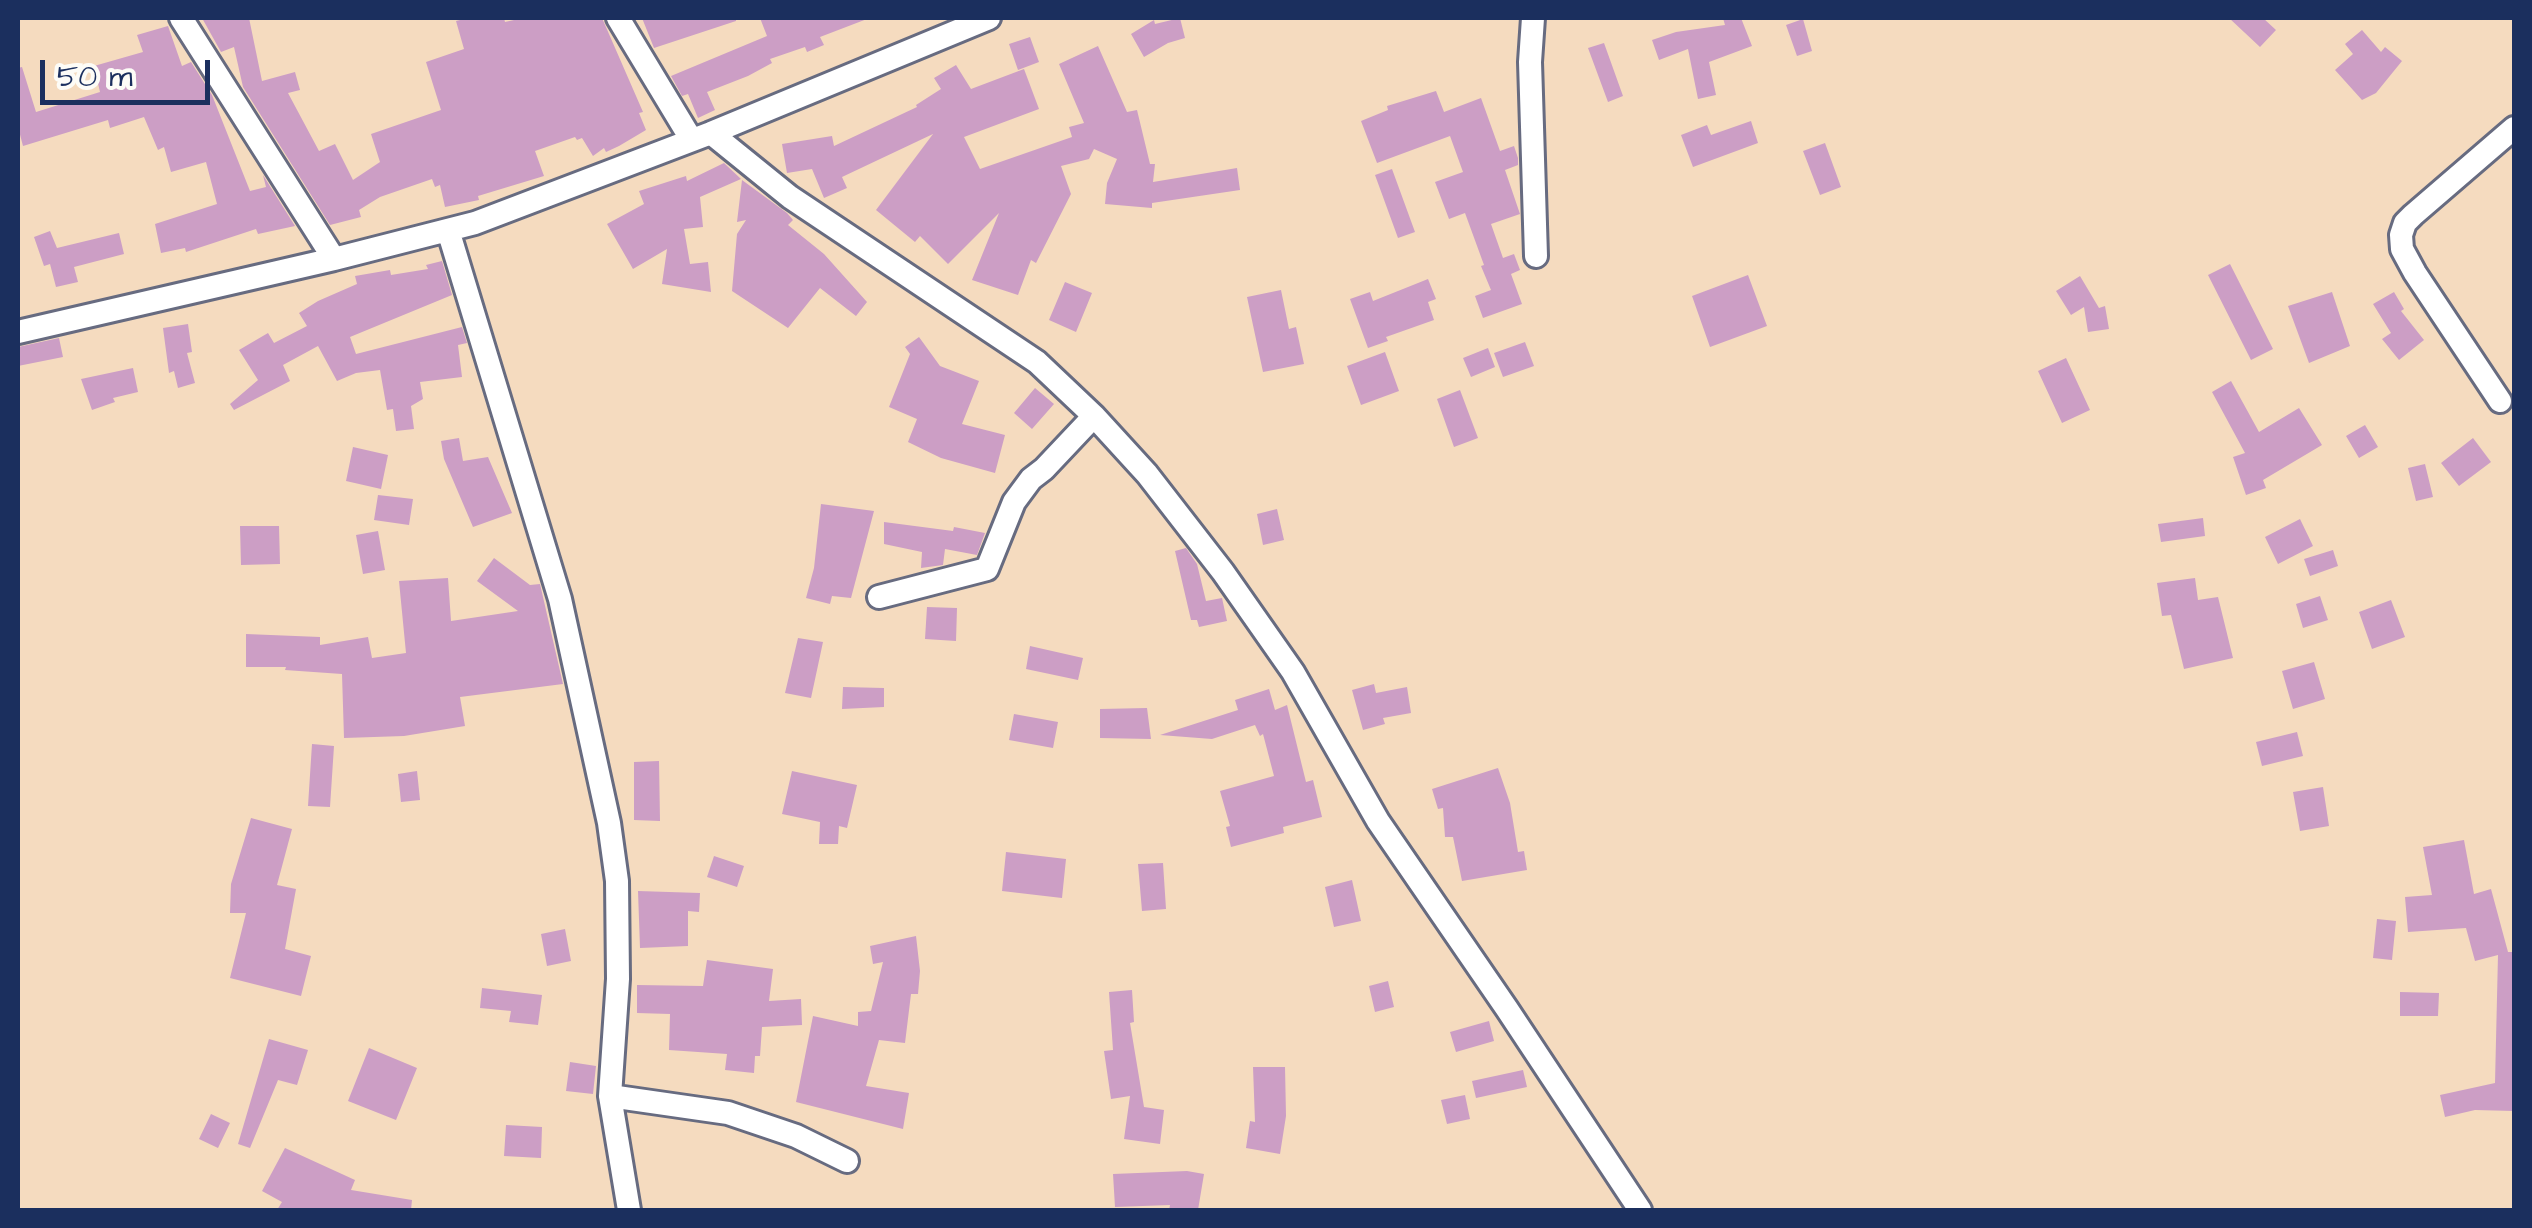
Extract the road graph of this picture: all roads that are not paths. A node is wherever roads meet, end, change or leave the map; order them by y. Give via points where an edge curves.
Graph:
1 (181, 18) edge
2 (618, 18) edge
3 (1532, 18) edge
4 (976, 20) edge
5 (2514, 128) edge
6 (701, 136) junction
7 (448, 230) junction
8 (1536, 256) dead end
9 (334, 259) junction
10 (18, 332) edge
11 (2500, 402) dead end
12 (1094, 416) junction
13 (879, 597) dead end
14 (610, 1096) junction
15 (847, 1160) dead end
16 (629, 1210) edge
17 (1640, 1210) edge

1 - 9 street
2 - 6 street
3 - 8 street
4 - 6 street
5 - 11 street via 2404,223 2401,235 2415,273
6 - 7 street
6 - 12 street via 1037,362
7 - 9 street
7 - 14 street via 560,599 609,823 618,978
9 - 10 street
12 - 13 street via 1014,502 986,569
12 - 17 street via 1169,502 1294,672 1378,821
14 - 15 street via 728,1114
14 - 16 street

